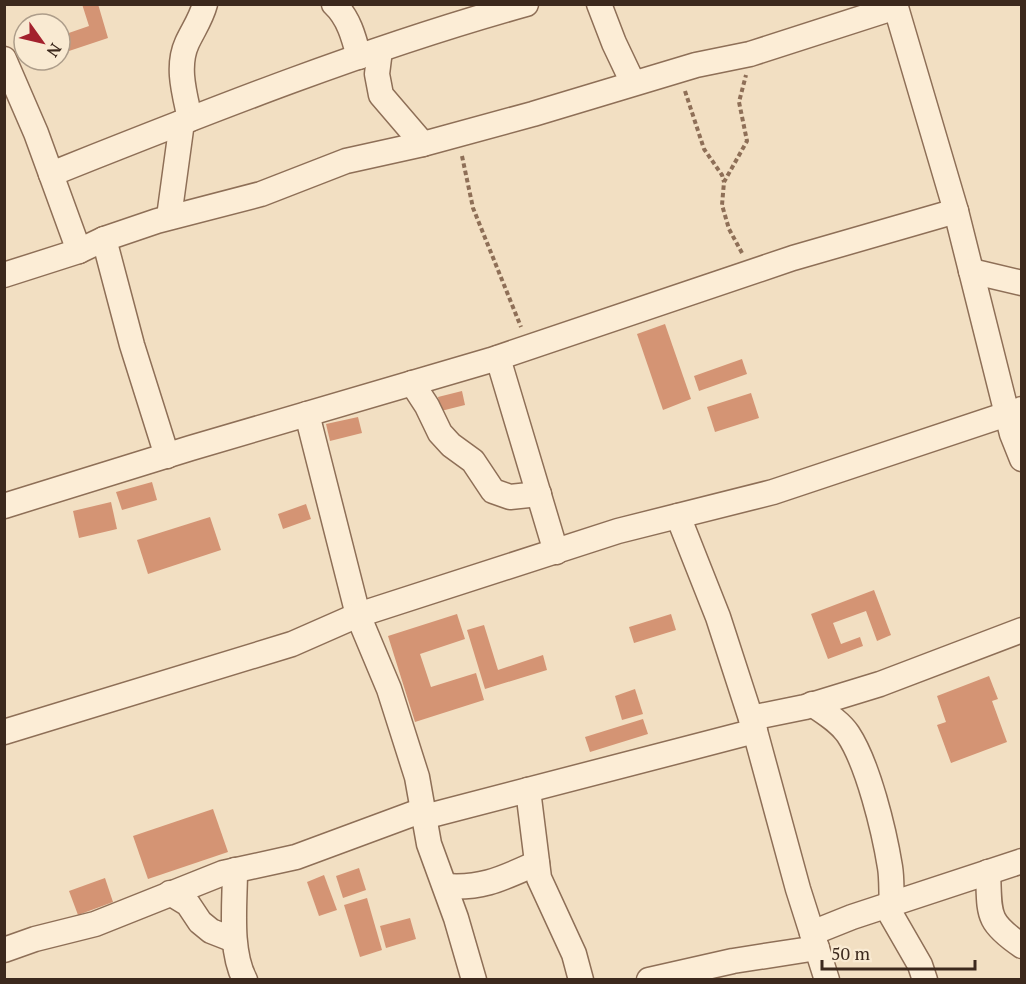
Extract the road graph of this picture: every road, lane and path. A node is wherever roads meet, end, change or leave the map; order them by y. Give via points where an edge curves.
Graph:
1 (205, 4) edge
2 (334, 4) edge
3 (526, 4) edge
4 (599, 4) edge
5 (895, 6) edge
6 (370, 54) junction
7 (750, 54) junction
8 (4, 59) edge
9 (678, 71) junction
10 (633, 83) junction
11 (186, 121) junction
12 (456, 135) junction
13 (423, 144) junction
14 (51, 174) junction
15 (724, 183) junction
16 (956, 212) junction
17 (169, 218) junction
18 (104, 238) junction
19 (79, 251) junction
20 (971, 271) junction
21 (752, 272) junction
22 (4, 275) edge
23 (1022, 283) edge
24 (528, 348) junction
25 (498, 358) junction
26 (412, 384) junction
27 (1014, 411) edge
28 (307, 414) junction
29 (167, 456) junction
30 (1022, 459) edge
31 (539, 494) junction
32 (4, 506) edge
33 (678, 516) junction
34 (556, 552) junction
35 (358, 615) junction
36 (1022, 630) edge
37 (812, 704) junction
38 (753, 725) junction
39 (4, 732) edge
40 (528, 790) junction
41 (424, 814) junction
42 (1022, 861) edge
43 (537, 863) junction
44 (235, 870) junction
45 (988, 872) junction
46 (445, 886) junction
47 (170, 893) junction
48 (889, 905) junction
49 (234, 940) junction
50 (815, 940) junction
51 (1022, 946) edge
52 (4, 950) edge
53 (245, 980) edge
54 (474, 980) edge
55 (581, 980) edge
56 (649, 980) edge
57 (827, 980) edge
58 (925, 980) edge

1 - 11 street via 181,64
2 - 6 street
3 - 6 street
4 - 10 street
5 - 7 street
5 - 16 street
6 - 11 street
6 - 13 street via 381,95
7 - 9 street
7 - 15 path via 739,102 747,141
8 - 14 street
9 - 10 street
9 - 15 path via 704,149
10 - 12 street
11 - 14 street
11 - 17 street
12 - 13 street
12 - 24 path via 473,208
13 - 17 street via 346,161 261,194
14 - 19 street
15 - 21 path via 722,206
16 - 20 street
16 - 21 street
17 - 18 street
18 - 19 street
18 - 29 street
19 - 22 street
20 - 23 street
20 - 27 street
21 - 24 street
24 - 25 street
25 - 26 street
25 - 31 street
26 - 28 street
26 - 31 street via 440,433 473,461 493,491 510,497
27 - 30 street
27 - 33 street via 773,492
28 - 29 street
28 - 35 street
29 - 32 street
31 - 34 street
33 - 34 street
33 - 38 street via 718,616
34 - 35 street
35 - 39 street via 292,644
35 - 41 street via 389,689 417,777
36 - 37 street via 880,684
37 - 38 street
37 - 48 street via 847,733 859,755 873,794 890,868
38 - 40 street
38 - 50 street
40 - 41 street
40 - 43 street
41 - 44 street via 296,857
41 - 46 street via 429,844
42 - 45 street
43 - 46 street via 486,885
43 - 55 street via 539,878 574,954
44 - 47 street
44 - 49 street
45 - 48 street
45 - 51 street via 993,922
46 - 54 street
47 - 49 street via 188,904 211,931
47 - 52 street via 95,924
48 - 50 street
48 - 58 street
49 - 53 street
50 - 56 street
50 - 57 street

